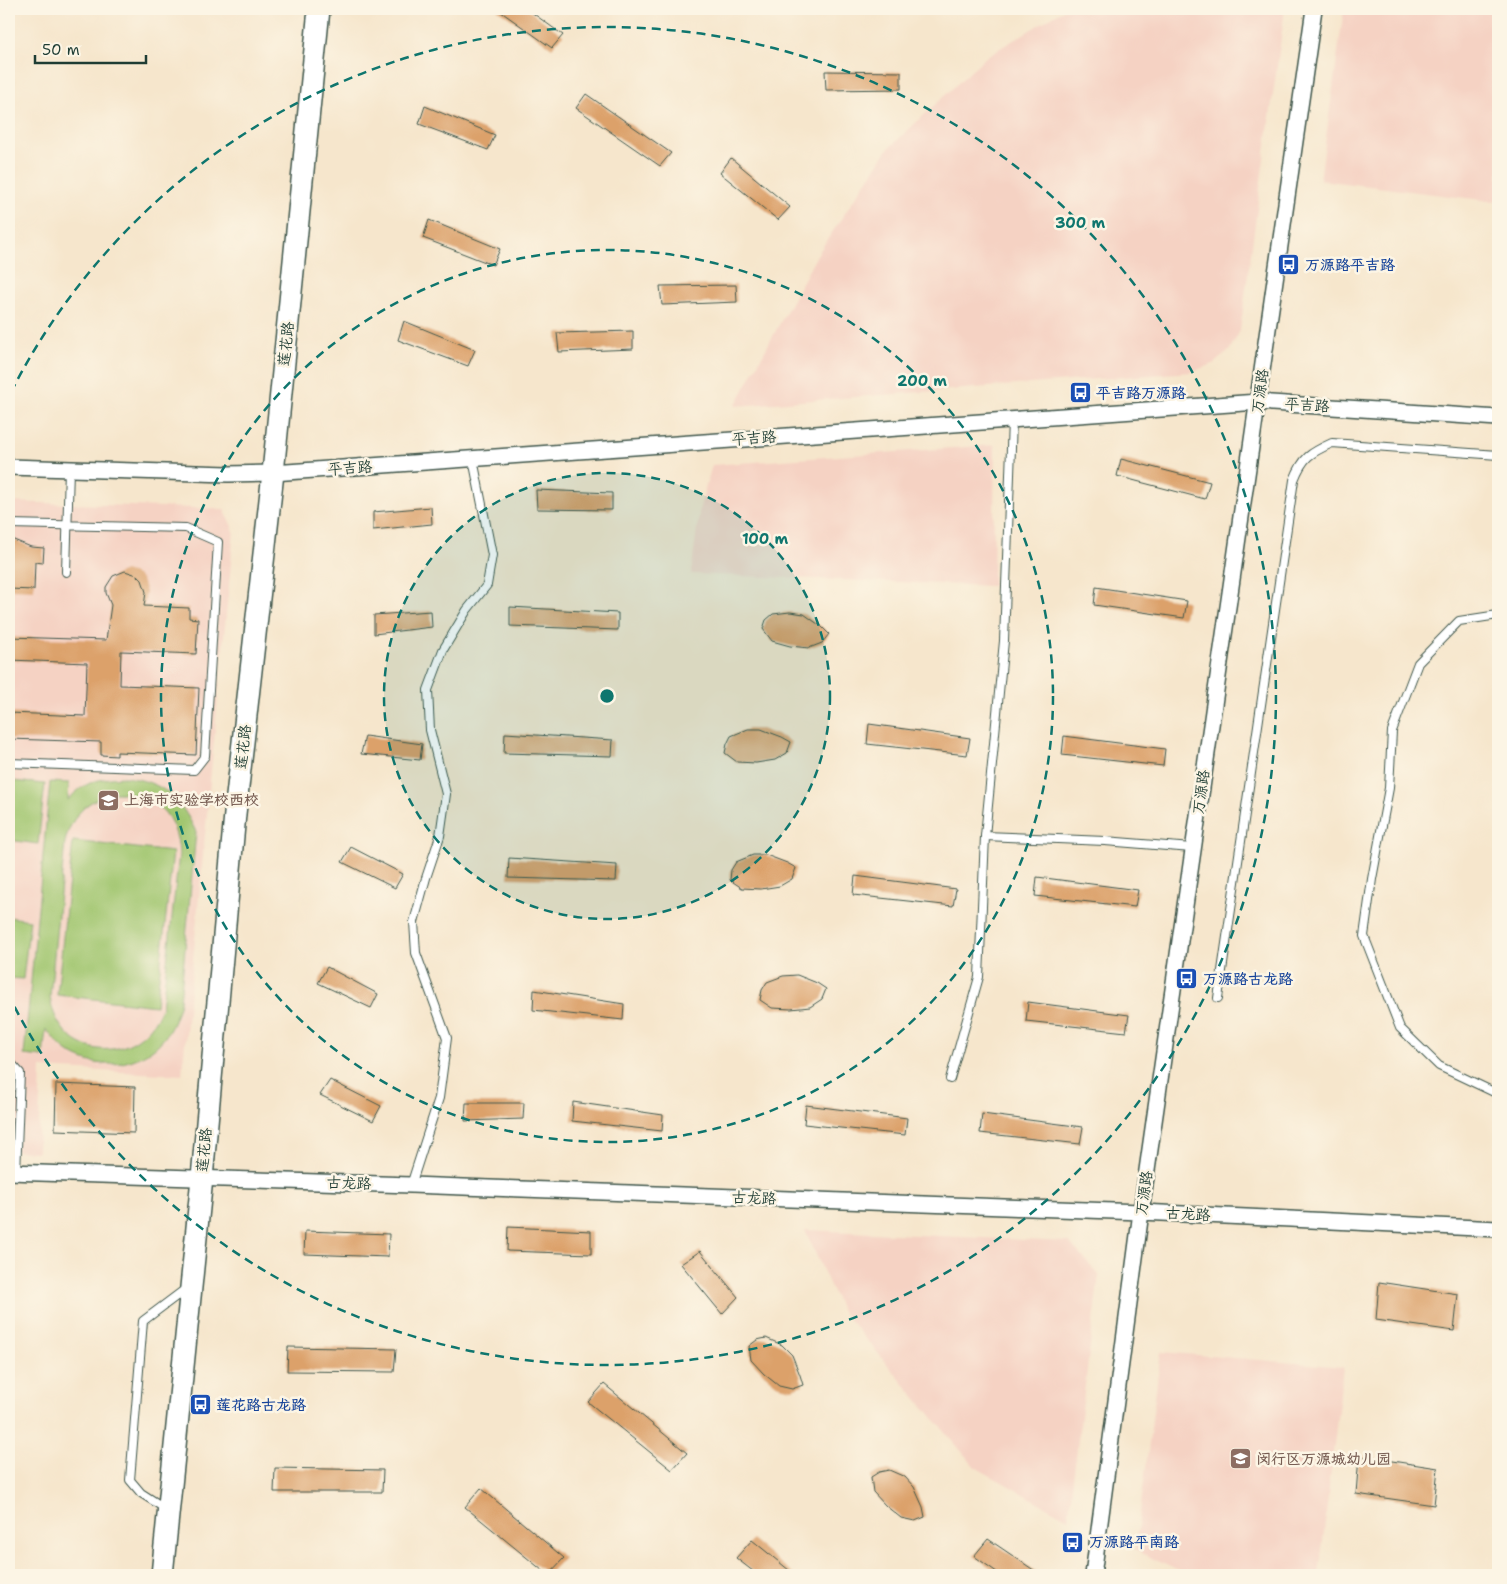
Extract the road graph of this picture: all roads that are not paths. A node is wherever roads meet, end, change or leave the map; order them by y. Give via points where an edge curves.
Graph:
1 (318, 9) edge
2 (1314, 9) edge
3 (1258, 402) junction
4 (1498, 418) edge
5 (1012, 420) junction
6 (1498, 455) edge
7 (473, 459) junction
8 (9, 467) edge
9 (68, 469) junction
10 (273, 473) junction
11 (9, 524) edge
12 (67, 526) junction
13 (66, 572) dead end
14 (1498, 615) edge
15 (9, 763) edge
16 (985, 836) junction
17 (1192, 848) junction
18 (1218, 998) dead end
19 (9, 1061) edge
20 (950, 1079) dead end
21 (1498, 1094) edge
22 (13, 1172) edge
23 (202, 1178) junction
24 (411, 1185) junction
25 (1141, 1212) junction
26 (1496, 1225) edge
27 (191, 1285) junction
28 (168, 1510) junction
29 (162, 1575) edge
30 (1093, 1575) edge

1 - 10 main road, 莲花路
2 - 3 street, 万源路
3 - 4 street, 平吉路
3 - 5 street, 平吉路
3 - 17 street, 万源路
5 - 7 street, 平吉路
5 - 16 lane via 1004,641
6 - 18 lane via 1332,442 1314,450 1300,464 1294,480
7 - 10 street, 平吉路
7 - 24 lane via 492,555 487,585 466,610 443,650 428,690 430,730 446,794 440,836 414,922 416,953 447,1038 439,1098
8 - 9 street, 平吉路
9 - 10 street, 平吉路
9 - 12 lane
10 - 23 main road, 莲花路 via 234,824
11 - 12 lane
12 - 13 lane
12 - 15 lane via 186,528 218,542 205,756 194,770
14 - 21 lane via 1459,621 1418,662 1392,731 1389,788 1364,936 1400,1028 1439,1066
16 - 17 lane via 1105,840
16 - 20 lane via 979,977
17 - 25 street, 万源路
19 - 22 lane via 20,1074
22 - 23 street, 古龙路
23 - 24 street, 古龙路
23 - 27 main road, 莲花路
24 - 25 street, 古龙路
25 - 26 street, 古龙路
25 - 30 street, 万源路
27 - 28 main road, 莲花路
27 - 28 lane via 143,1321 130,1480 141,1493
28 - 29 main road, 莲花路

